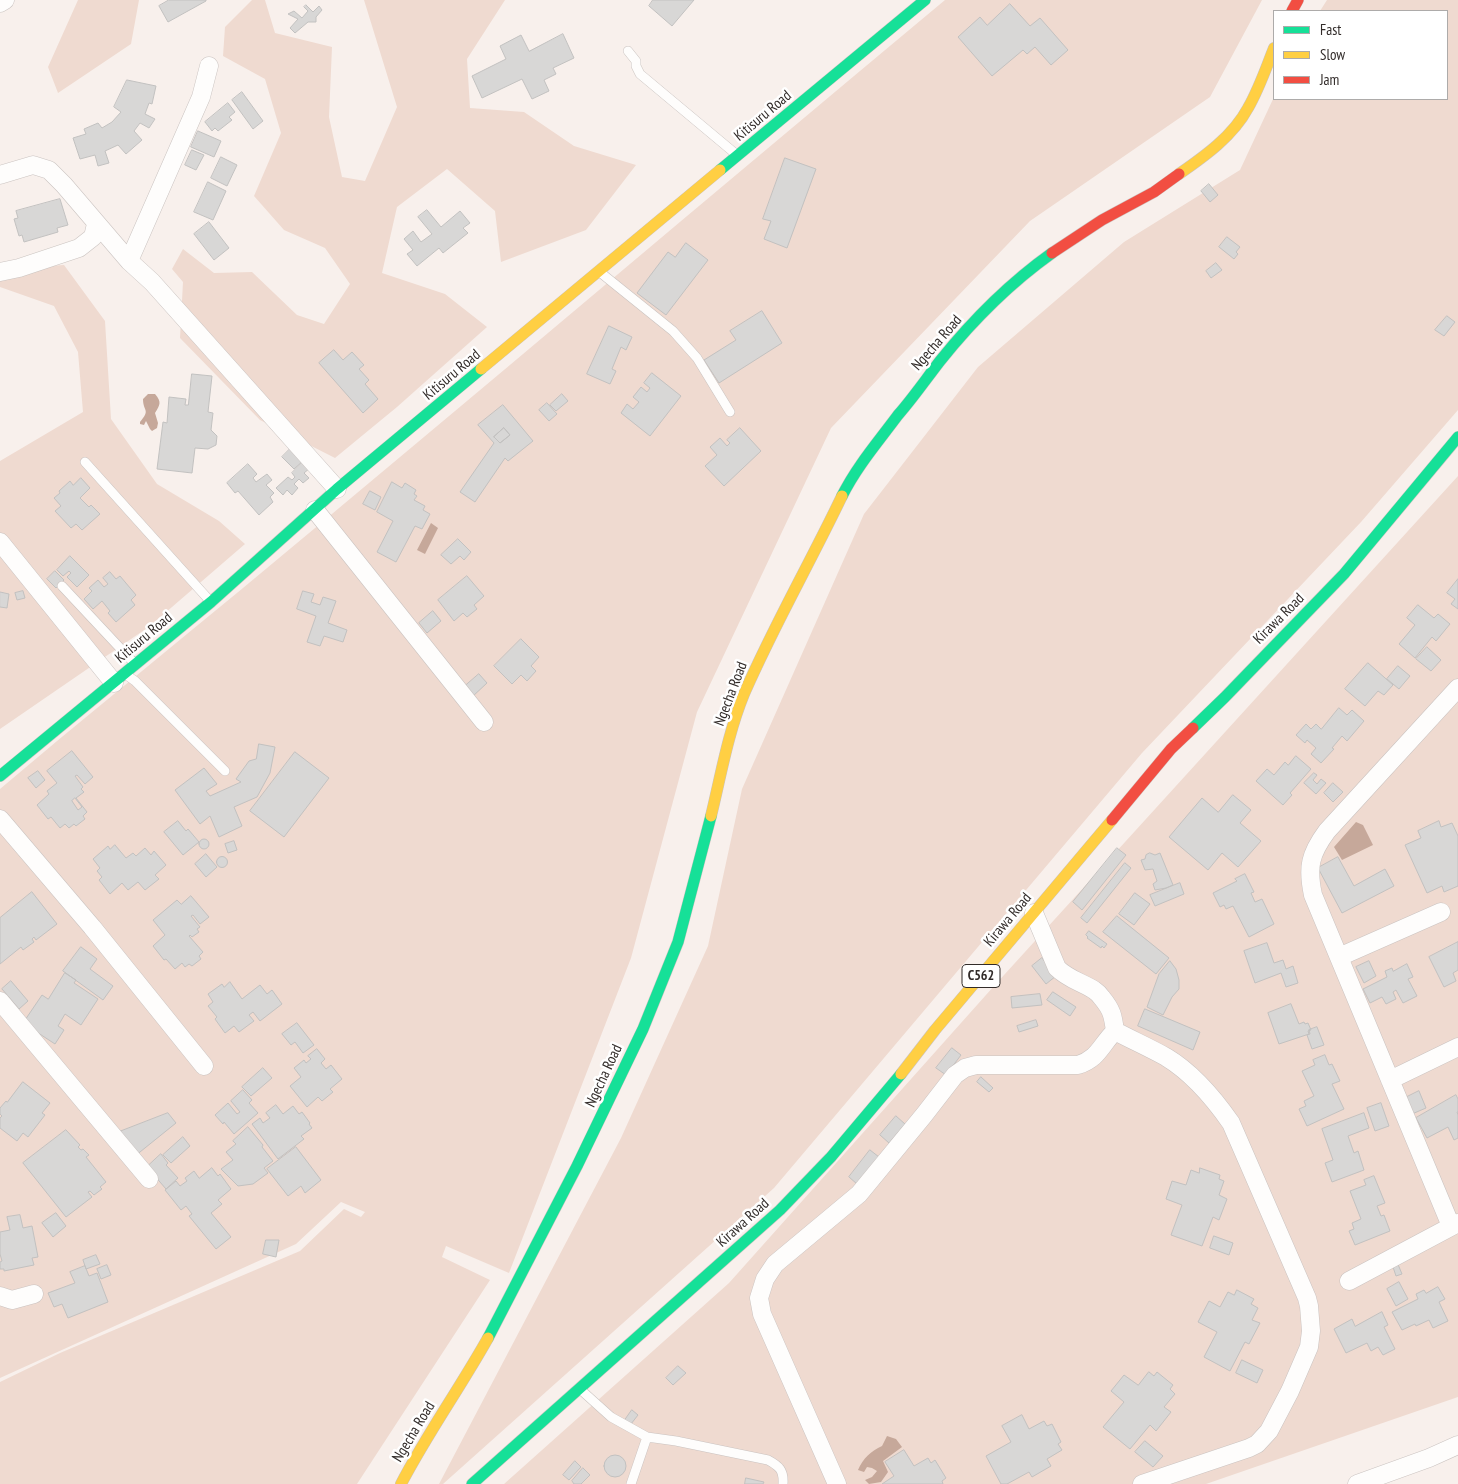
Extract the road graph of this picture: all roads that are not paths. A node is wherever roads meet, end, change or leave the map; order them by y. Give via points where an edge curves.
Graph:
1 (5, 0) edge
2 (925, 0) edge
3 (0, 3) edge
4 (1273, 50) edge
5 (628, 51) dead end
6 (209, 66) dead end
7 (738, 156) junction
8 (0, 175) edge
9 (96, 224) junction
10 (129, 261) junction
11 (0, 272) edge
12 (599, 272) junction
13 (730, 412) dead end
14 (1458, 437) edge
15 (85, 462) dead end
16 (338, 490) junction
17 (315, 510) junction
18 (0, 542) edge
19 (62, 586) dead end
20 (211, 602) junction
21 (136, 665) junction
22 (119, 678) junction
23 (1458, 688) edge
24 (484, 722) dead end
25 (225, 771) dead end
26 (0, 776) edge
27 (0, 819) edge
28 (1441, 912) dead end
29 (1034, 913) junction
30 (1339, 957) junction
31 (0, 1001) edge
32 (1114, 1031) junction
33 (1458, 1047) edge
34 (204, 1066) dead end
35 (1390, 1080) junction
36 (148, 1179) dead end
37 (1454, 1224) edge
38 (1349, 1281) dead end
39 (34, 1294) dead end
40 (0, 1296) edge
41 (579, 1388) junction
42 (647, 1437) junction
43 (1458, 1445) edge
44 (401, 1484) edge
45 (472, 1484) edge
46 (631, 1484) edge
47 (783, 1484) edge
48 (837, 1484) edge
49 (1142, 1484) edge
50 (1357, 1484) edge

1 - 3 street
2 - 7 main road, Kitisuru Road
4 - 44 main road, Ngecha Road via 1248,109 1230,133 1173,179 1068,241 1022,276 941,360 850,480 744,695 734,722 678,942 643,1029 501,1315
5 - 7 lane via 640,74
6 - 10 street via 201,97
7 - 12 main road, Kitisuru Road
8 - 9 street via 33,165 49,170
9 - 10 street
9 - 11 street via 93,237 79,248
10 - 16 street via 152,282
12 - 13 lane via 672,331 697,358
12 - 16 main road, Kitisuru Road
14 - 29 main road, Kirawa Road / C562 via 1328,591 1171,749
15 - 20 lane
16 - 17 main road, Kitisuru Road
17 - 20 main road, Kitisuru Road
17 - 24 street
18 - 22 street
19 - 21 lane
20 - 21 main road, Kitisuru Road
21 - 22 main road, Kitisuru Road
22 - 25 lane via 135,681
22 - 26 main road, Kitisuru Road
23 - 30 street via 1327,831 1312,856 1309,873 1313,896
27 - 34 street
28 - 30 street
29 - 32 street via 1057,968 1096,991 1110,1008
29 - 41 main road, Kirawa Road / C562 via 820,1169 780,1210
30 - 35 street
31 - 36 street
32 - 48 street via 1094,1057 1078,1065 976,1065 954,1075 858,1194 775,1264 759,1298 762,1314
32 - 49 street via 1168,1058 1205,1090 1232,1123 1307,1298 1311,1323 1306,1354 1282,1407 1263,1438 1249,1448
33 - 35 street
35 - 37 street
37 - 38 street
39 - 40 street via 12,1300
41 - 42 lane via 611,1417
41 - 45 main road, Kirawa Road / C562
42 - 46 lane
42 - 47 lane via 768,1460 779,1466
43 - 50 street

